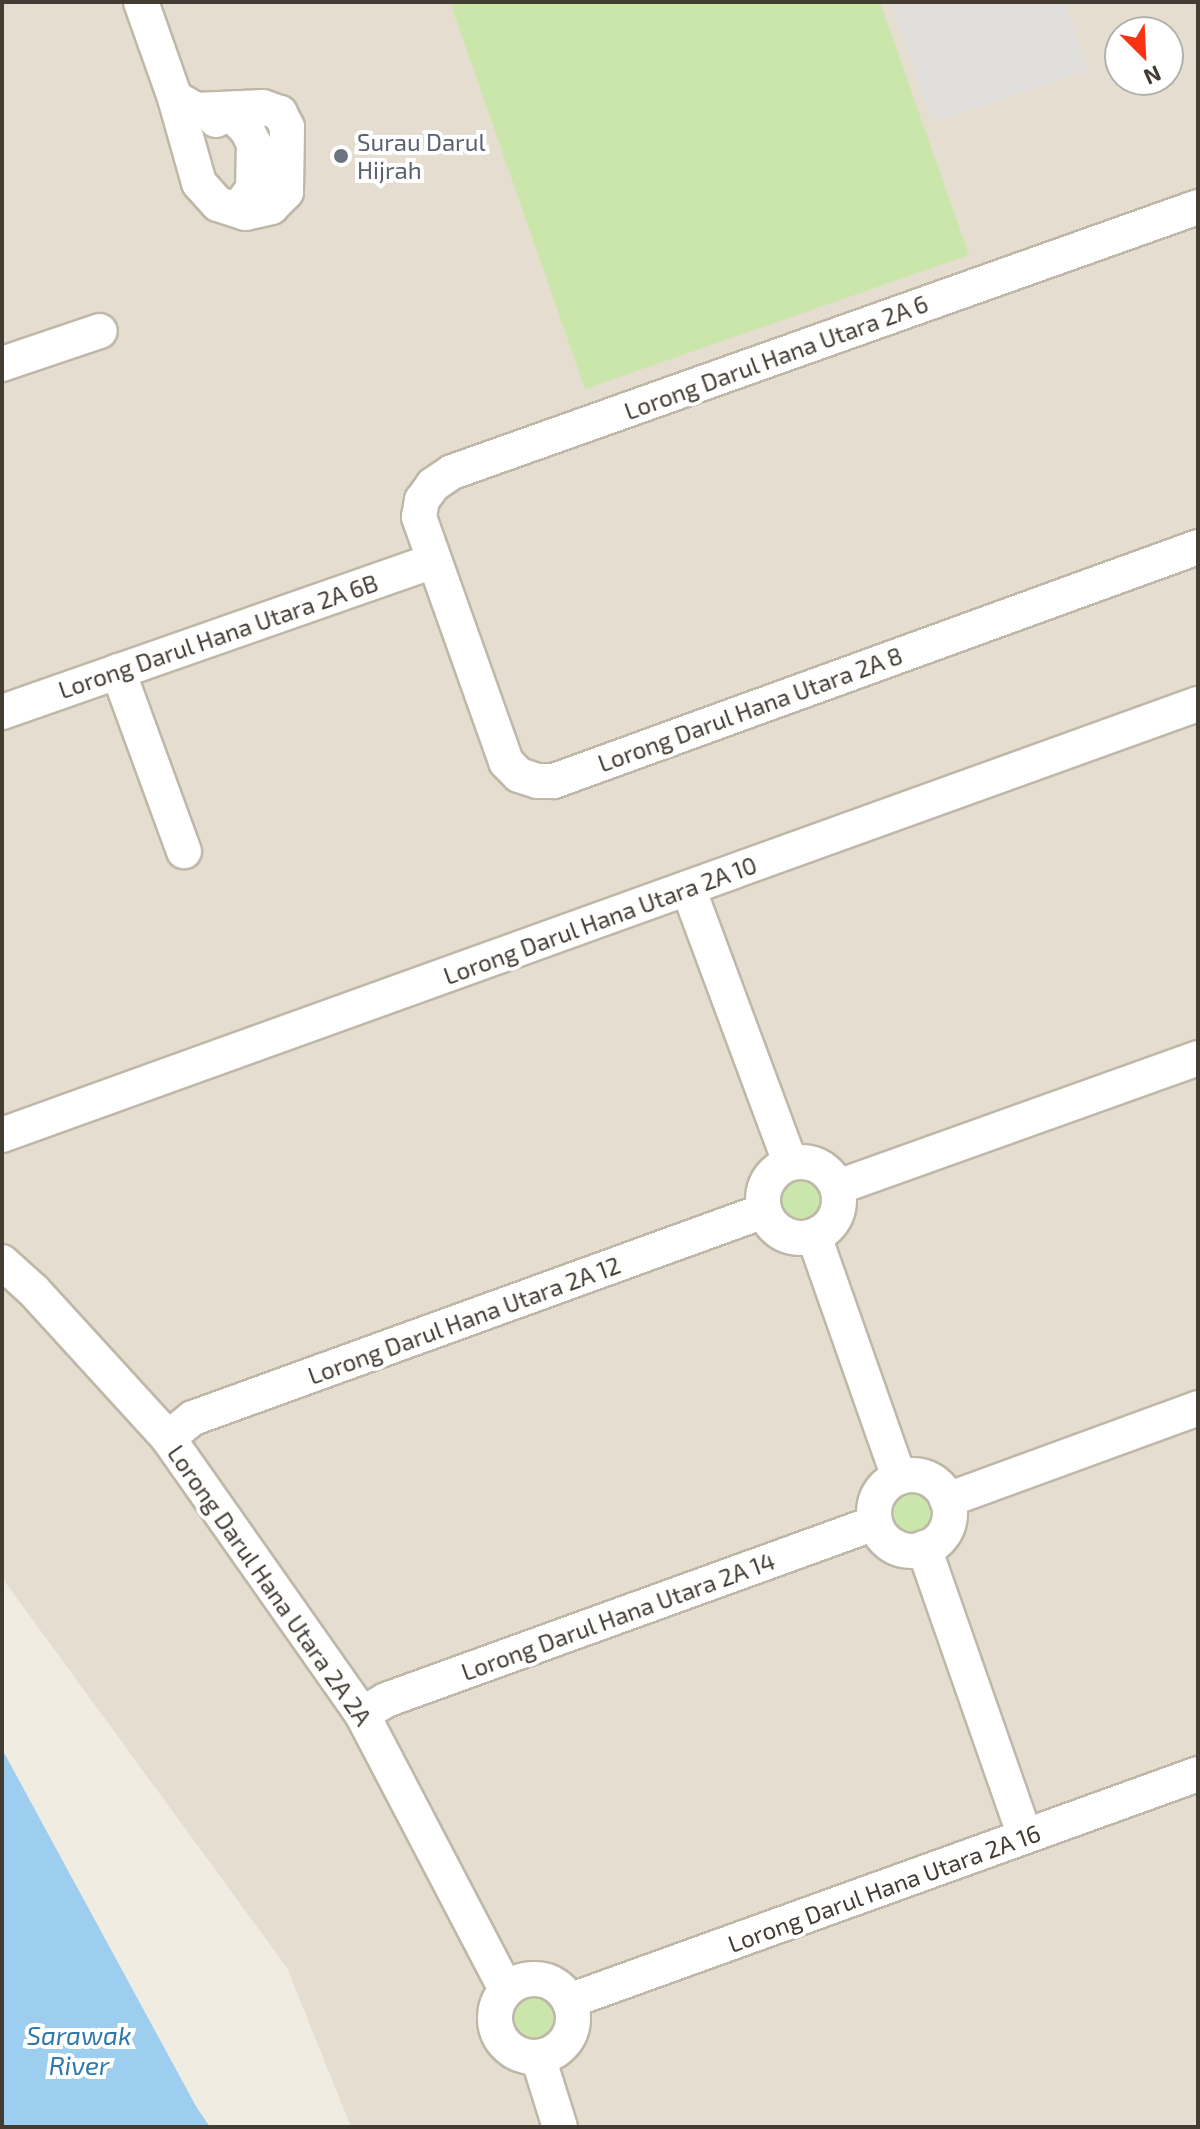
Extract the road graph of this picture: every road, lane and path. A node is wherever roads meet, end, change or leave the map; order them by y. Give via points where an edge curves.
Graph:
1 (141, 2) edge
2 (175, 98) junction
3 (227, 110) junction
4 (190, 153) junction
5 (1198, 207) edge
6 (100, 331) dead end
7 (2, 364) edge
8 (1198, 547) edge
9 (433, 561) junction
10 (118, 671) junction
11 (1198, 704) edge
12 (2, 712) edge
13 (184, 851) dead end
14 (688, 888) junction
15 (1198, 1058) edge
16 (2, 1135) edge
17 (790, 1163) junction
18 (838, 1187) junction
19 (764, 1211) junction
20 (814, 1236) junction
21 (2, 1262) edge
22 (1198, 1408) edge
23 (168, 1438) junction
24 (899, 1477) junction
25 (947, 1500) junction
26 (875, 1523) junction
27 (924, 1548) junction
28 (362, 1714) junction
29 (1198, 1774) edge
30 (1025, 1836) junction
31 (506, 1990) junction
32 (569, 2001) junction
33 (538, 2057) junction
34 (560, 2127) edge

1 - 2 street
2 - 3 street via 196,110
2 - 4 street
3 - 4 street via 202,131
3 - 4 street via 263,107 280,113 287,127 286,192 271,207 246,213 218,204 199,183
5 - 9 street, Lorong Darul Hana Utara 2A 6 via 452,472 422,500 419,517
6 - 7 street
8 - 9 street, Lorong Darul Hana Utara 2A 8 via 554,781 519,775 506,762
9 - 10 street, Lorong Darul Hana Utara 2A 6B
10 - 12 street, Lorong Darul Hana Utara 2A 6B
10 - 13 street
11 - 14 street, Lorong Darul Hana Utara 2A 10
14 - 16 street, Lorong Darul Hana Utara 2A 10
14 - 17 street
15 - 18 street
17 - 18 street via 816,1165
17 - 19 street via 766,1186
18 - 20 street via 834,1219
19 - 20 street via 777,1230 789,1236
19 - 23 street, Lorong Darul Hana Utara 2A 12 via 193,1418
20 - 24 street
21 - 23 street, Lorong Darul Hana Utara 2A 2A
22 - 25 street
23 - 28 street, Lorong Darul Hana Utara 2A 2A
24 - 25 street via 930,1480
24 - 26 street via 877,1498
25 - 27 street via 943,1534
26 - 27 street via 888,1543 899,1549
26 - 28 street, Lorong Darul Hana Utara 2A 14 via 386,1700
27 - 30 street
28 - 31 street, Lorong Darul Hana Utara 2A 2A
29 - 30 street, Lorong Darul Hana Utara 2A 16
30 - 32 street, Lorong Darul Hana Utara 2A 16
31 - 32 street via 517,1982 541,1979
31 - 33 street via 495,2012 499,2036 518,2054
32 - 33 street via 571,2029 565,2040
33 - 34 street

